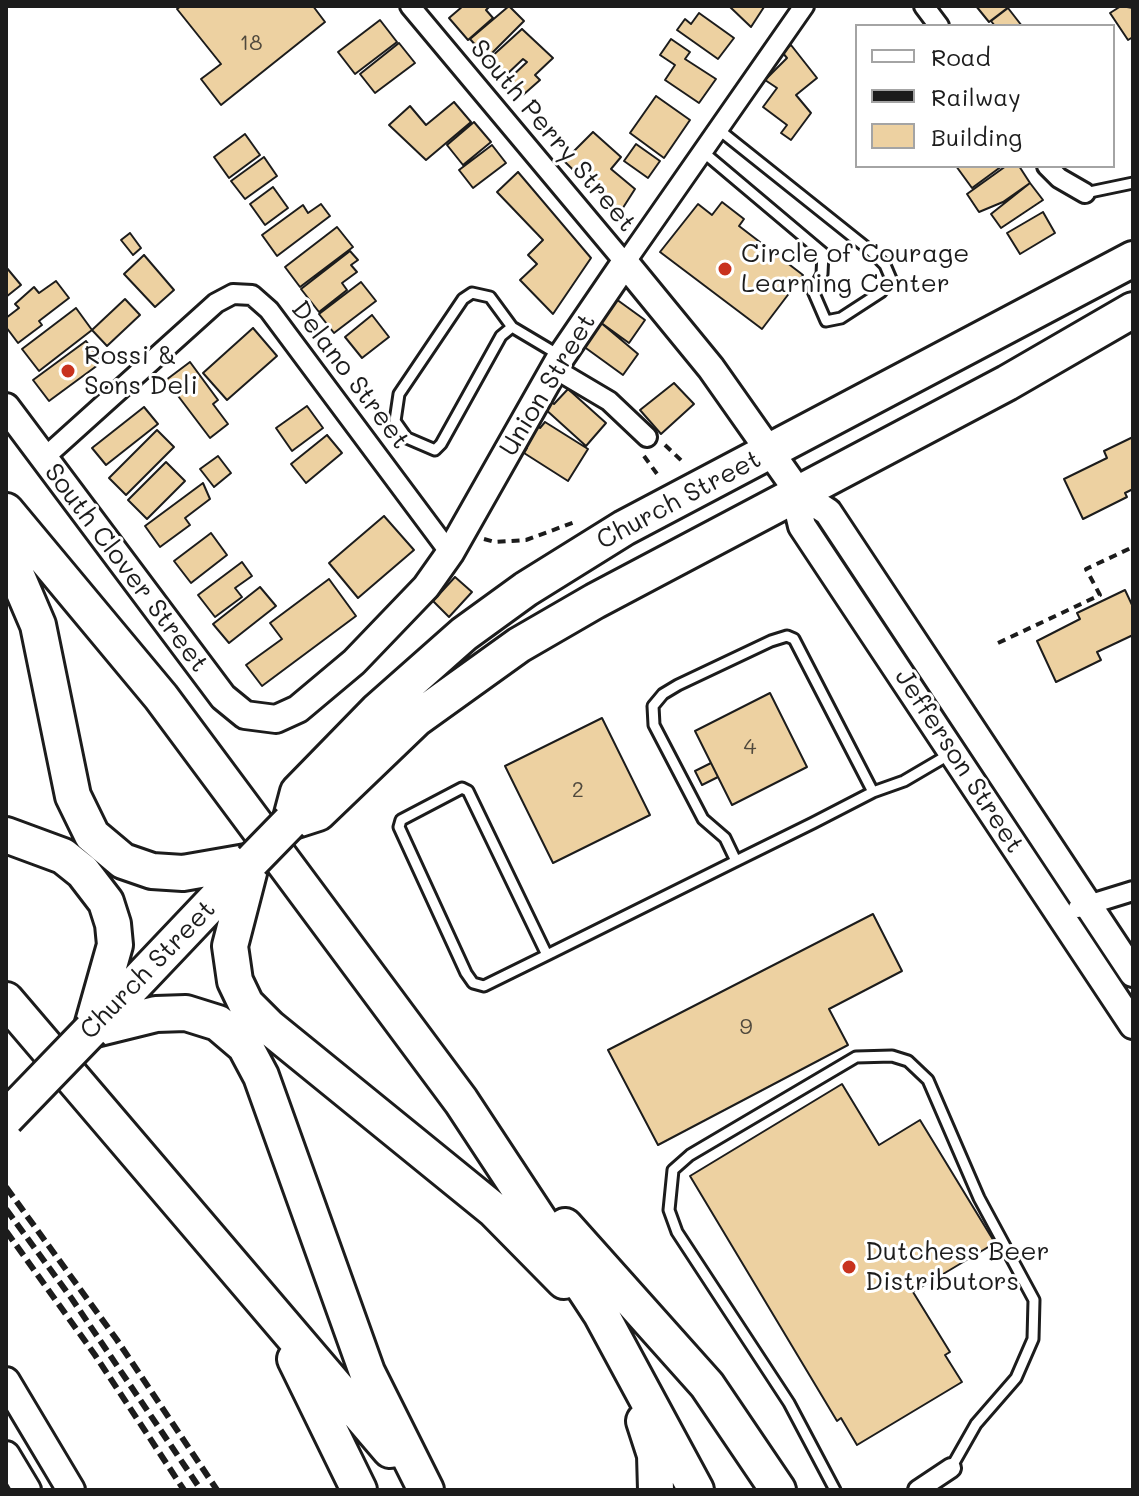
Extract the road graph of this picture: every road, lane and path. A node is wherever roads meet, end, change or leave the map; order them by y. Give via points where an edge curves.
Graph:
1 (410, 6) edge
2 (804, 6) edge
3 (924, 6) edge
4 (938, 24) edge
5 (718, 129) junction
6 (702, 151) junction
7 (1050, 168) edge
8 (1133, 183) edge
9 (1085, 193) joint
10 (1133, 259) edge
11 (625, 263) junction
12 (1133, 310) edge
13 (512, 327) junction
14 (558, 363) junction
15 (6, 407) edge
16 (647, 442) junction
17 (770, 451) junction
18 (44, 458) junction
19 (686, 466) dead end
20 (661, 479) dead end
21 (799, 493) junction
22 (6, 511) edge
23 (589, 516) dead end
24 (476, 536) dead end
25 (1133, 547) edge
26 (6, 550) edge
27 (450, 553) junction
28 (998, 643) dead end
29 (255, 718) joint
30 (976, 736) junction
31 (952, 752) junction
32 (873, 792) junction
33 (290, 822) junction
34 (6, 835) edge
35 (252, 861) junction
36 (736, 861) junction
37 (1133, 891) edge
38 (1088, 905) junction
39 (1059, 914) junction
40 (547, 955) junction
41 (1133, 973) edge
42 (6, 1000) edge
43 (1133, 1025) edge
44 (91, 1030) junction
45 (6, 1118) edge
46 (485, 1135) junction
47 (250, 1287) junction
48 (612, 1332) junction
49 (6, 1381) edge
50 (6, 1455) edge
51 (951, 1468) joint
52 (27, 1490) edge
53 (71, 1490) edge
54 (359, 1490) edge
55 (425, 1490) edge
56 (656, 1490) edge
57 (696, 1490) edge
58 (778, 1490) edge
59 (835, 1490) edge
60 (918, 1490) edge

1 - 11 street, South Perry Street
2 - 5 street, Union Street
3 - 4 street
5 - 6 street, Union Street
5 - 6 lane via 872,252 891,279 881,292 841,318 826,321 813,291 822,274 823,253
6 - 11 street, Union Street
7 - 9 street
8 - 9 lane
10 - 17 highway, Church Street
11 - 14 street, Union Street
11 - 17 street, Jefferson Street via 693,344
12 - 21 highway, Church Street
13 - 13 lane via 501,336 441,444 435,450 407,438 395,421 399,394 463,299 472,293 490,297
13 - 14 lane
14 - 16 street via 609,401
14 - 27 street, Union Street
15 - 18 street, South Clover Street
16 - 19 path
16 - 20 path
17 - 21 street, Jefferson Street
17 - 33 highway, Church Street via 591,547 464,634 405,683 298,792
18 - 27 street, Delano Street via 216,303 233,294 252,295 269,310
18 - 29 street, South Clover Street via 223,697
21 - 30 street, Jefferson Street via 828,512
21 - 31 street, Jefferson Street via 802,526
21 - 33 highway, Church Street via 507,653 416,719 318,813
22 - 46 highway via 161,697
23 - 24 path via 526,540 495,542
25 - 28 path via 1086,569 1100,595
26 - 35 highway via 38,625 73,796 92,835 123,861 152,871 183,873
27 - 29 street, Union Street via 402,615 333,681 287,715
30 - 31 lane
30 - 38 street, Jefferson Street
31 - 32 lane via 904,781
31 - 39 street, Jefferson Street
32 - 36 lane
32 - 36 lane via 794,639 771,641 678,685 653,706 654,725 703,819 725,838
33 - 35 highway, Church Street, bridge
34 - 44 highway via 63,856 106,902 115,945
35 - 44 highway, Church Street
35 - 48 highway via 230,946 235,981 246,1004 494,1210
36 - 40 lane
37 - 38 street
38 - 39 street
38 - 41 street, Jefferson Street
39 - 43 street, Jefferson Street
40 - 40 lane via 484,986 473,983 399,827 401,820 462,788 468,791
42 - 47 highway
44 - 45 highway, Church Street, bridge
44 - 55 highway via 156,1014 186,1013 218,1023 245,1046 261,1076 367,1372
46 - 48 highway
46 - 58 highway via 693,1368
47 - 54 highway via 299,1367
47 - 55 highway
48 - 56 highway via 652,1443
48 - 57 highway
49 - 53 street
50 - 52 street
51 - 59 lane via 976,1424 1016,1378 1033,1339 1034,1300 979,1198 928,1080 908,1061 856,1057 690,1155 673,1170 669,1201 677,1232 789,1403
51 - 60 street

